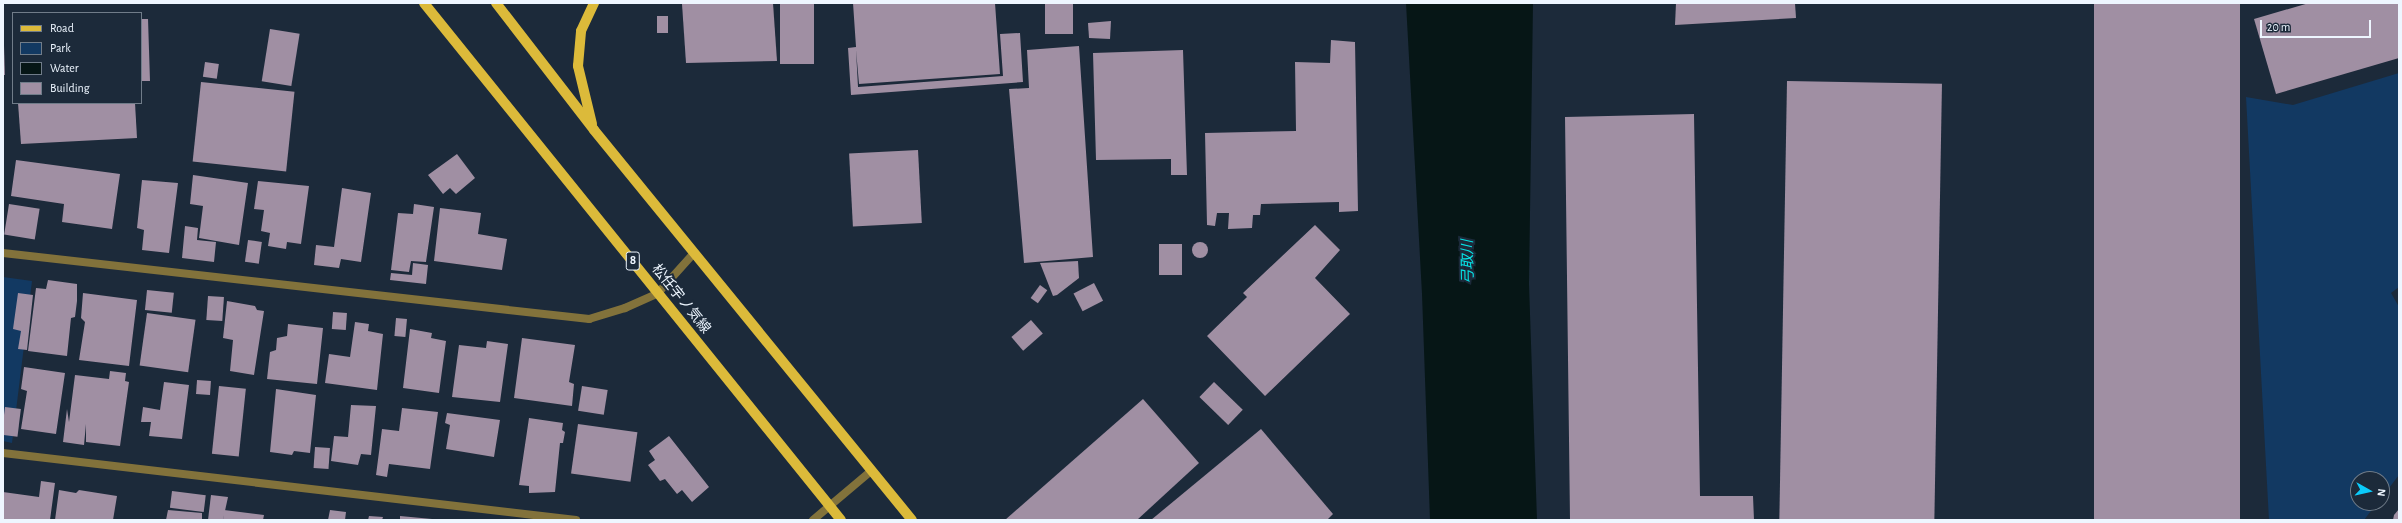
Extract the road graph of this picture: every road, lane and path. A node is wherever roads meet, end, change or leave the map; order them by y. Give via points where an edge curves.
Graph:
1 (424, 3) edge
2 (496, 3) edge
3 (594, 3) edge
4 (594, 130) junction
5 (3, 253) edge
6 (694, 253) junction
7 (658, 293) junction
8 (3, 453) edge
9 (871, 471) junction
10 (830, 505) junction
11 (576, 520) edge
12 (813, 520) edge
13 (841, 520) edge
14 (912, 520) edge

1 - 7 main road, 松任宇ノ気線 / 8
2 - 4 main road
3 - 4 main road via 582,31 578,66
4 - 6 main road
5 - 7 street via 589,319 625,308
6 - 7 street
6 - 9 main road
7 - 10 main road, 松任宇ノ気線 / 8
8 - 11 street
9 - 10 street
9 - 14 main road
10 - 12 street
10 - 13 main road, 松任宇ノ気線 / 8

